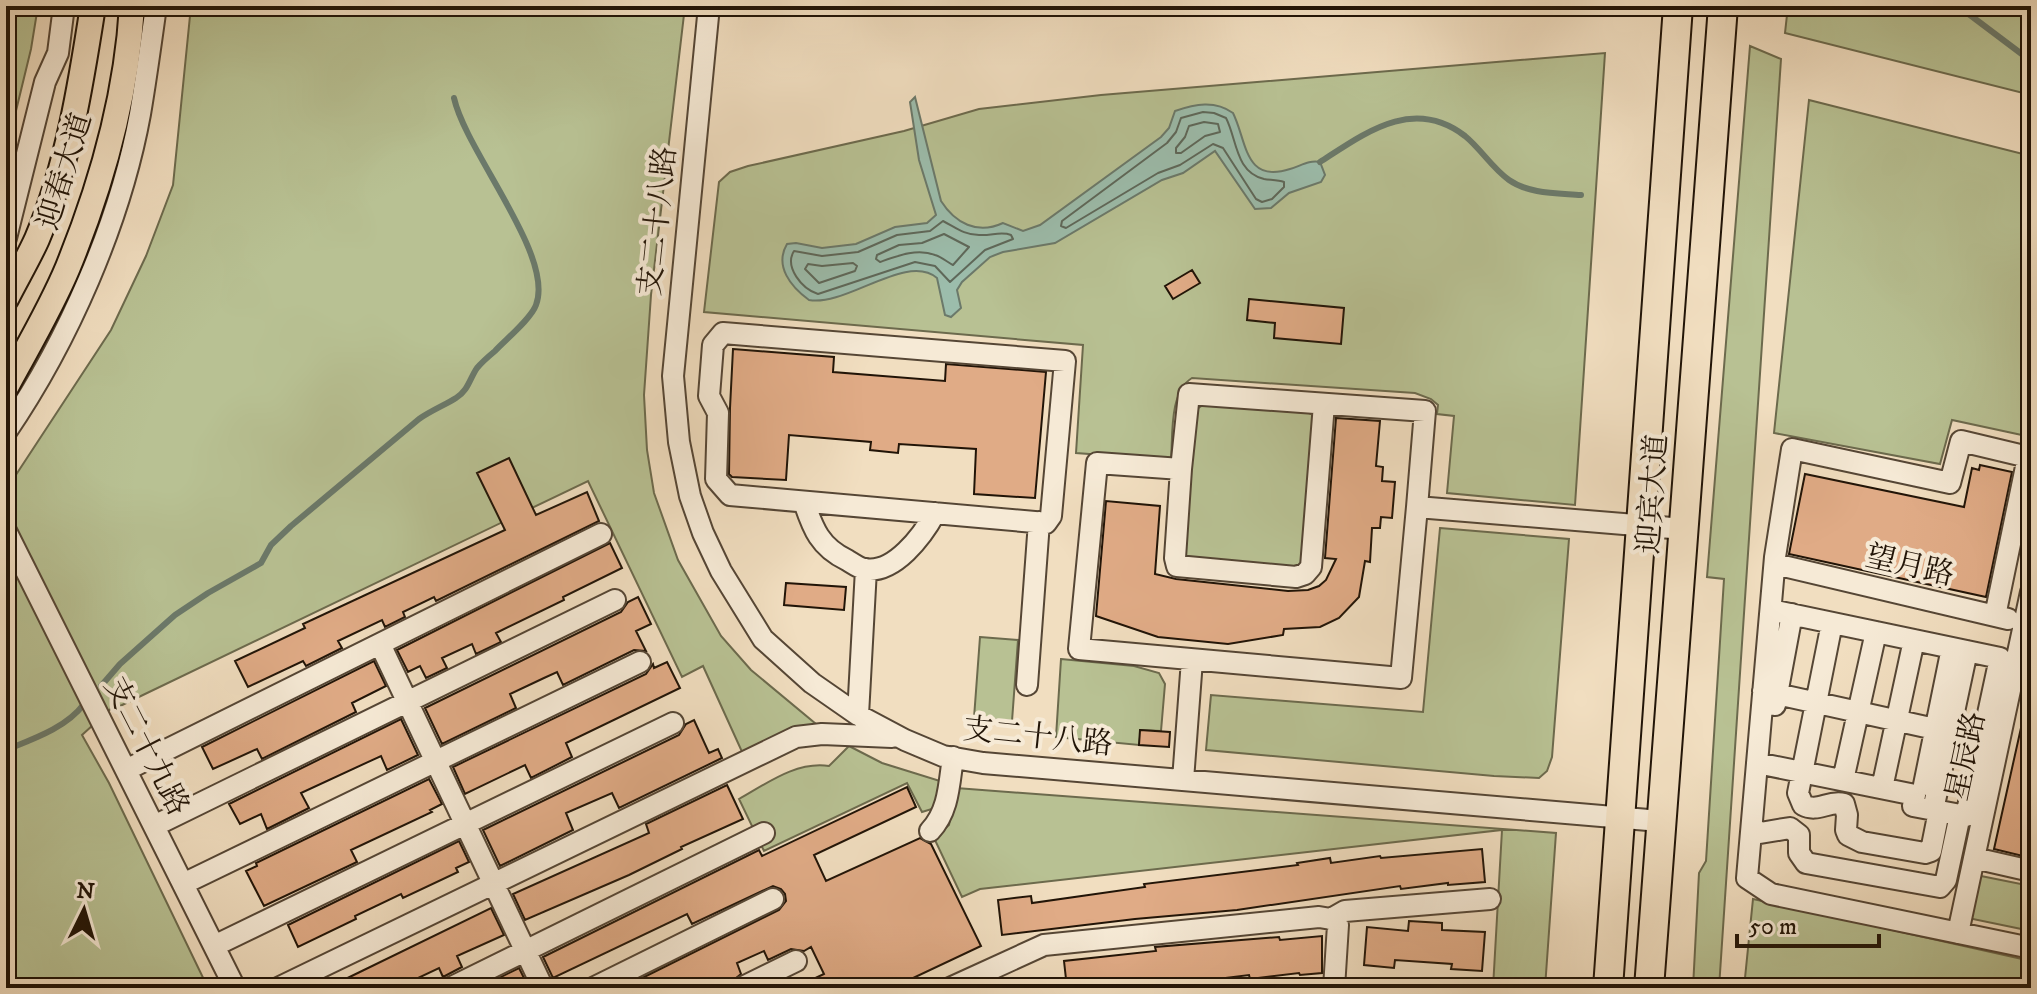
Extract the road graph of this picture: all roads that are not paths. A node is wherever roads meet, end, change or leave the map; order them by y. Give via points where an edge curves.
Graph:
1 (64, 6) edge
2 (93, 6) edge
3 (132, 6) edge
4 (156, 6) edge
5 (709, 6) edge
6 (1678, 6) edge
7 (1723, 6) edge
8 (6, 238) edge
9 (6, 299) edge
10 (6, 387) edge
11 (1324, 404) junction
12 (6, 432) edge
13 (1181, 469) junction
14 (804, 502) junction
15 (1417, 507) junction
16 (935, 513) junction
17 (1039, 522) junction
18 (1642, 526) junction
19 (1684, 529) junction
20 (6, 531) edge
21 (601, 534) dead end
22 (1775, 564) junction
23 (866, 569) junction
24 (2031, 592) edge
25 (615, 600) dead end
26 (1771, 610) junction
27 (1792, 614) junction
28 (1995, 616) junction
29 (1832, 623) junction
30 (2028, 623) edge
31 (1876, 632) junction
32 (1914, 640) junction
33 (380, 644) junction
34 (1972, 652) junction
35 (1192, 660) junction
36 (640, 662) dead end
37 (1027, 685) dead end
38 (1770, 693) junction
39 (407, 702) junction
40 (1816, 703) junction
41 (1858, 712) junction
42 (858, 715) junction
43 (1897, 720) junction
44 (673, 723) dead end
45 (1935, 729) junction
46 (899, 737) junction
47 (953, 757) junction
48 (434, 760) junction
49 (1760, 763) junction
50 (126, 770) junction
51 (1802, 772) junction
52 (1183, 780) junction
53 (1843, 780) junction
54 (1882, 788) junction
55 (1915, 795) junction
56 (1946, 812) junction
57 (1618, 818) junction
58 (1660, 821) junction
59 (464, 823) junction
60 (154, 826) junction
61 (1752, 827) junction
62 (930, 831) dead end
63 (764, 833) dead end
64 (1908, 850) junction
65 (1974, 858) junction
66 (2031, 871) edge
67 (1903, 880) junction
68 (183, 884) junction
69 (493, 884) junction
70 (773, 899) dead end
71 (1490, 899) dead end
72 (1331, 919) junction
73 (1958, 933) junction
74 (214, 946) junction
75 (2031, 948) edge
76 (525, 951) junction
77 (796, 961) dead end
78 (235, 988) edge
79 (278, 988) edge
80 (450, 988) edge
81 (543, 988) edge
82 (593, 988) edge
83 (741, 988) edge
84 (950, 988) edge
85 (1334, 988) edge
86 (1608, 988) edge
87 (1649, 988) edge

1 - 8 street via 58,53 45,82
2 - 9 main road, 迎春大道 via 79,91 56,179 37,238
3 - 10 main road, 迎春大道 via 113,124 93,198 67,269
4 - 12 street via 139,117 118,200 56,350
5 - 42 street, 支二十八路 via 673,376 687,482 721,571 763,639
6 - 18 highway, 迎宾大道
7 - 19 highway, 迎宾大道
11 - 13 street via 1189,394
11 - 13 street via 1311,567 1305,574 1177,566
11 - 15 street via 1425,411
13 - 35 street via 1097,463 1079,649
14 - 16 street
14 - 17 street via 730,495 716,479 718,413 709,396 713,345 723,333 1065,361 1054,504 1046,523
14 - 23 street via 823,544
15 - 18 street
15 - 35 street via 1401,678
16 - 17 street
16 - 23 street via 911,548 884,566
17 - 37 street
18 - 19 street
18 - 57 highway, 迎宾大道
19 - 58 highway, 迎宾大道
20 - 50 street, 支二十九路
21 - 33 street
22 - 26 street
22 - 28 street, 望月路
22 - 28 street via 1792,449 1950,483 1961,441 2028,457
23 - 42 street
24 - 30 street, 星辰路
25 - 39 street
26 - 27 street
26 - 38 street
27 - 29 street
27 - 38 street
28 - 30 street, 望月路
29 - 31 street
29 - 40 street
30 - 65 street, 星辰路
31 - 32 street
31 - 41 street
32 - 34 street
32 - 43 street
33 - 39 street
33 - 50 street
34 - 45 street
34 - 56 street
34 - 56 street via 2000,658 1966,816
35 - 52 street
36 - 48 street
38 - 40 street
38 - 49 street
39 - 48 street
39 - 60 street
40 - 41 street
40 - 51 street
41 - 43 street
41 - 53 street
42 - 46 street, 支二十八路
43 - 45 street
43 - 54 street
44 - 59 street
45 - 55 street via 1923,791
46 - 47 street, 支二十八路
46 - 69 street via 796,737
47 - 52 street, 支二十八路
47 - 62 street via 946,804
48 - 59 street
48 - 68 street
49 - 51 street
49 - 61 street
50 - 60 street, 支二十九路
51 - 53 street
51 - 64 street via 1798,793 1803,805 1818,809 1828,803 1844,804 1848,835
52 - 57 street, 支二十八路
53 - 54 street
54 - 55 street
55 - 56 street via 1913,806
56 - 64 street via 1931,851
56 - 67 street via 1943,885
57 - 58 street, 支二十八路
57 - 86 highway, 迎宾大道
58 - 87 highway, 迎宾大道
59 - 69 street
59 - 74 street
60 - 68 street, 支二十九路
61 - 67 street via 1760,833 1790,828 1799,835 1799,853 1806,863
61 - 73 street via 1747,878 1771,894
63 - 76 street
64 - 67 street
65 - 66 street
65 - 73 street, 星辰路
68 - 74 street, 支二十九路
69 - 76 street
69 - 79 street
70 - 82 street
71 - 72 street via 1345,911
72 - 84 street via 1044,945
72 - 85 street via 1338,925
73 - 75 street
74 - 78 street, 支二十九路
76 - 80 street
76 - 81 street
77 - 83 street

